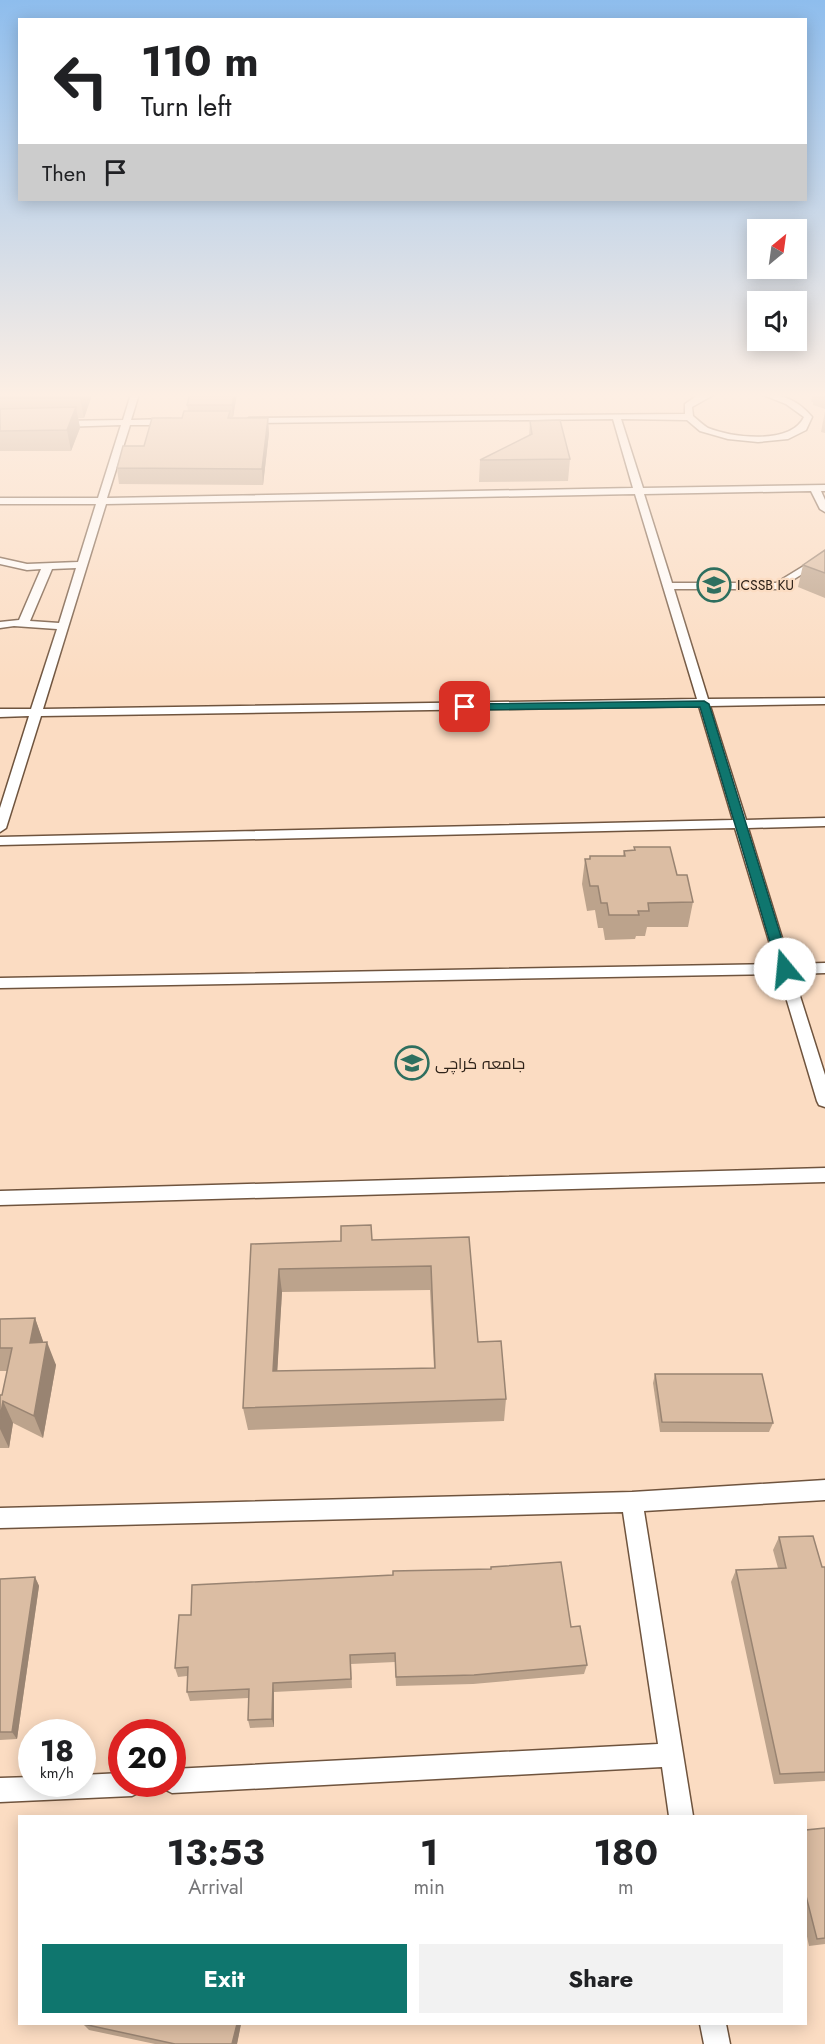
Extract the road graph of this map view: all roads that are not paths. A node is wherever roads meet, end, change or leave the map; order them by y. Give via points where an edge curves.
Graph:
1 (105, 489) edge
2 (750, 489) edge
3 (820, 489) edge
4 (639, 490) junction
5 (0, 501) edge
6 (101, 501) junction
7 (825, 509) edge
8 (825, 556) edge
9 (0, 561) edge
10 (81, 565) junction
11 (48, 566) junction
12 (668, 586) junction
13 (23, 624) junction
14 (0, 625) edge
15 (62, 626) junction
16 (825, 701) edge
17 (704, 704) junction
18 (0, 713) edge
19 (36, 713) junction
20 (740, 822) junction
21 (825, 822) edge
22 (0, 828) edge
23 (0, 841) edge
24 (825, 968) edge
25 (785, 969) junction
26 (0, 983) edge
27 (825, 1101) edge
28 (825, 1175) edge
29 (0, 1198) edge
30 (825, 1490) edge
31 (632, 1502) junction
32 (0, 1518) edge
33 (672, 1755) junction
34 (186, 1780) edge
35 (108, 1785) edge
36 (0, 1790) edge
37 (681, 1815) edge
38 (713, 2025) edge
39 (717, 2044) edge

1 - 6 lane
2 - 4 lane
3 - 7 lane
4 - 6 lane
4 - 12 lane
5 - 6 lane
6 - 10 lane
8 - 12 lane via 778,586
9 - 11 lane via 27,567
10 - 11 lane
10 - 15 lane
11 - 13 lane
12 - 17 lane
13 - 14 lane
13 - 15 lane
15 - 19 lane
16 - 17 lane
17 - 19 lane
17 - 20 lane
18 - 19 lane
19 - 22 lane
20 - 21 lane
20 - 23 lane
20 - 25 lane
24 - 25 lane
25 - 26 lane
25 - 27 lane
28 - 29 lane
30 - 31 lane
31 - 32 lane
31 - 33 lane
33 - 34 lane
33 - 37 lane
35 - 36 lane
38 - 39 lane

